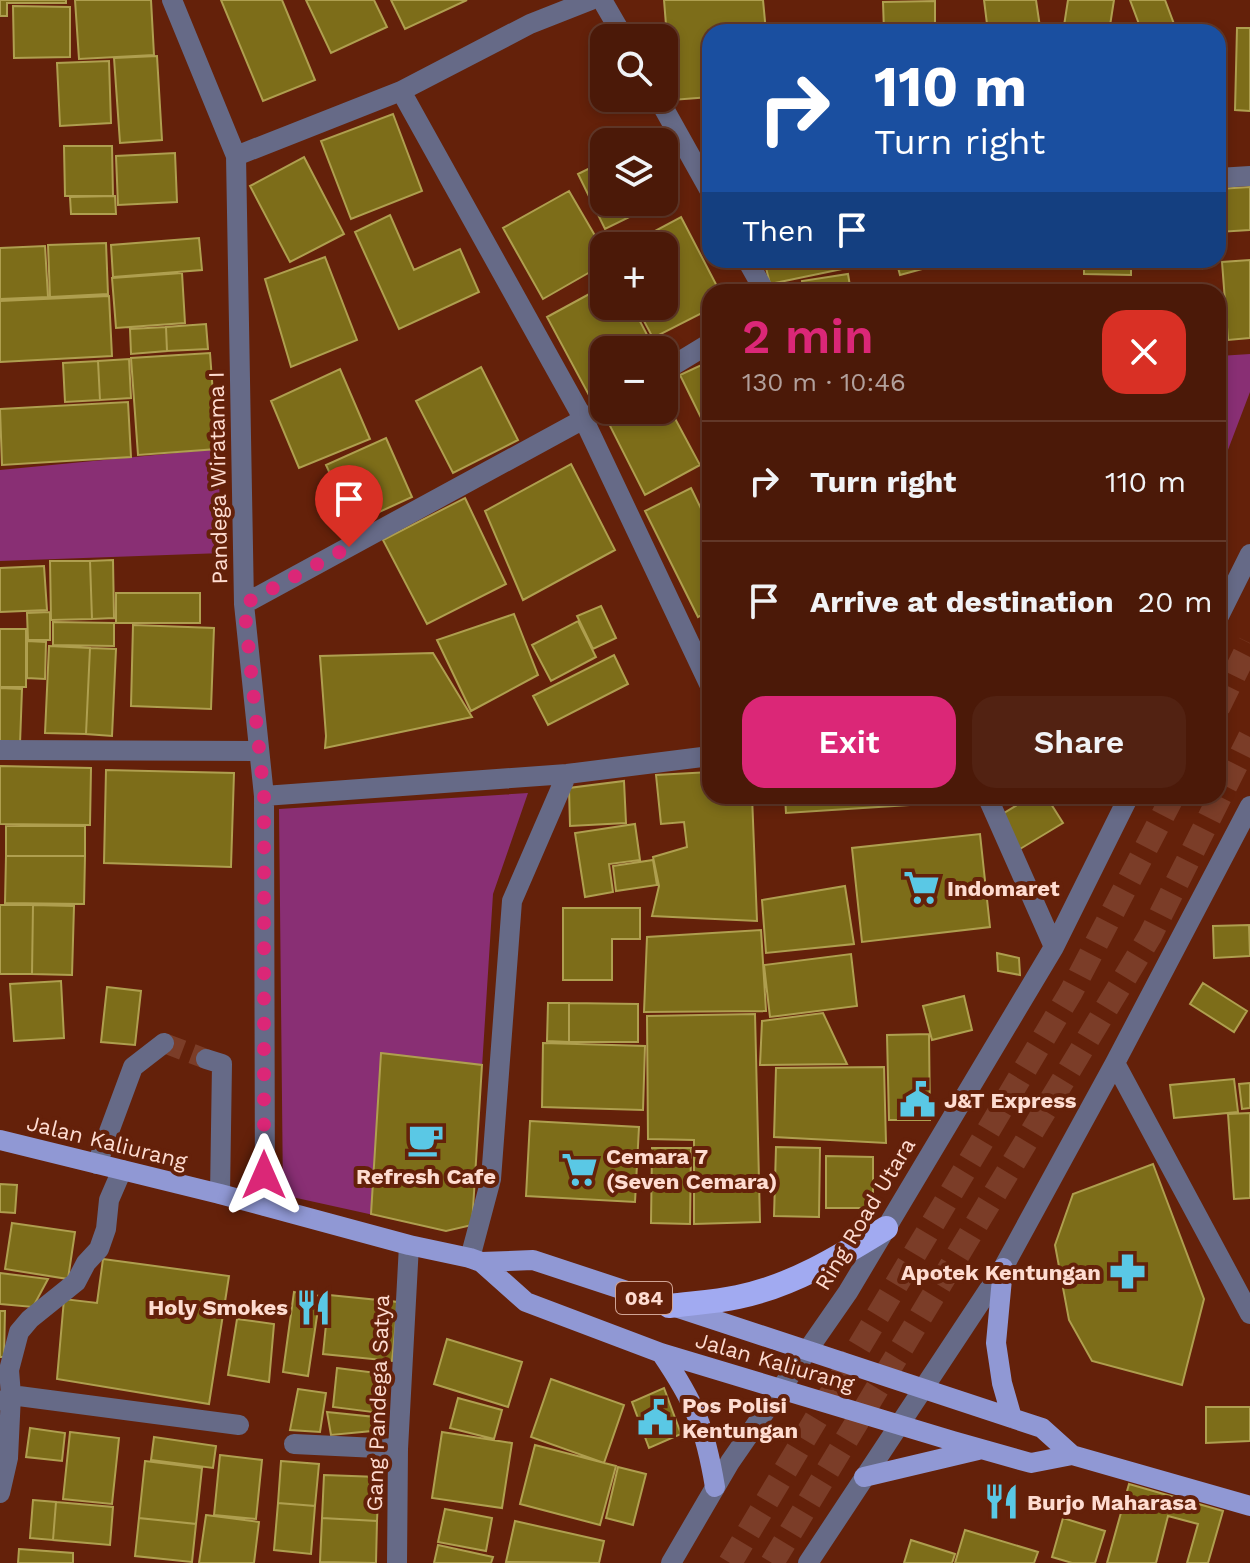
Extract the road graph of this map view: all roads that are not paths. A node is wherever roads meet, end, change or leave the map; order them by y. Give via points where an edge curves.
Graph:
1 (172, 0) edge
2 (591, 0) edge
3 (602, 0) edge
4 (616, 24) edge
5 (401, 91) junction
6 (666, 112) edge
7 (687, 148) junction
8 (702, 150) edge
9 (236, 156) junction
10 (702, 176) edge
11 (1250, 176) edge
12 (1226, 178) edge
13 (702, 348) edge
14 (678, 362) edge
15 (590, 416) edge
16 (584, 420) junction
17 (1250, 554) edge
18 (1226, 602) edge
19 (244, 604) junction
20 (702, 669) edge
21 (0, 750) edge
22 (259, 751) junction
23 (702, 757) edge
24 (567, 774) junction
25 (264, 796) junction
26 (991, 804) edge
27 (1125, 804) edge
28 (1250, 806) edge
29 (1054, 947) junction
30 (164, 1043) dead end
31 (206, 1059) tunnel mouth
32 (1115, 1063) junction
33 (0, 1140) edge
34 (97, 1164) junction
35 (122, 1170) junction
36 (220, 1194) junction
37 (265, 1206) junction
38 (886, 1228) junction
39 (409, 1245) junction
40 (475, 1260) junction
41 (1003, 1268) junction
42 (669, 1306) junction
43 (1250, 1314) edge
44 (806, 1351) junction
45 (661, 1353) junction
46 (779, 1388) junction
47 (924, 1389) junction
48 (6, 1399) edge
49 (1012, 1418) junction
50 (239, 1425) dead end
51 (901, 1425) junction
52 (294, 1444) dead end
53 (398, 1449) junction
54 (982, 1449) junction
55 (1072, 1455) junction
56 (864, 1477) junction
57 (715, 1487) junction
58 (0, 1493) edge
59 (1250, 1506) edge
60 (397, 1563) edge
61 (671, 1563) edge
62 (808, 1563) edge

1 - 9 street, Pandega Wiratama I
2 - 5 street via 530,24
3 - 4 street
5 - 9 street
5 - 16 street
6 - 7 street
7 - 8 street
7 - 10 street
9 - 19 street, Pandega Wiratama I
11 - 12 street
13 - 14 street
15 - 16 street
16 - 19 street
16 - 20 street
17 - 18 street
19 - 22 street, Pandega Wiratama I
21 - 22 street
22 - 25 street, Pandega Wiratama I
23 - 24 street
24 - 25 street
24 - 40 street via 512,901 491,1179
25 - 37 street, Pandega Wiratama I
26 - 29 street
27 - 29 street, Ring Road Utara
28 - 32 street
29 - 38 street, Ring Road Utara
30 - 34 street via 133,1067
31 - 36 street via 222,1064
32 - 41 street
32 - 43 street
33 - 34 main road, Jalan Kaliurang / 084
34 - 35 main road, Jalan Kaliurang / 084
35 - 36 main road, Jalan Kaliurang / 084
35 - 48 street via 109,1200 99,1249 76,1282 19,1332
36 - 37 main road, Jalan Kaliurang / 084
37 - 39 main road, Jalan Kaliurang / 084
38 - 42 highway via 781,1284 738,1297
38 - 44 street, Ring Road Utara
39 - 40 main road, Jalan Kaliurang / 084
39 - 53 street, Gang Pandega Satya
40 - 42 main road, Jalan Kaliurang / 084 via 533,1260
40 - 45 main road, Jalan Kaliurang / 084 via 526,1302
41 - 47 street
41 - 49 main road via 996,1343
42 - 44 main road, Jalan Kaliurang / 084
44 - 46 street, Ring Road Utara
44 - 47 main road, Jalan Kaliurang / 084
45 - 46 main road, Jalan Kaliurang / 084
45 - 57 main road via 689,1393 707,1438
46 - 51 main road, Jalan Kaliurang / 084
46 - 57 street, Ring Road Utara
47 - 49 main road, Jalan Kaliurang / 084
47 - 51 street
48 - 50 street
48 - 58 street via 8,1458
49 - 55 main road, Jalan Kaliurang / 084 via 1042,1428
51 - 54 main road, Jalan Kaliurang / 084
51 - 56 street
52 - 53 street
53 - 60 street, Gang Pandega Satya
54 - 55 main road, Jalan Kaliurang / 084 via 1031,1463
54 - 56 main road
55 - 59 main road, Jalan Kaliurang / 084
56 - 62 street
57 - 61 street, Ring Road Utara

